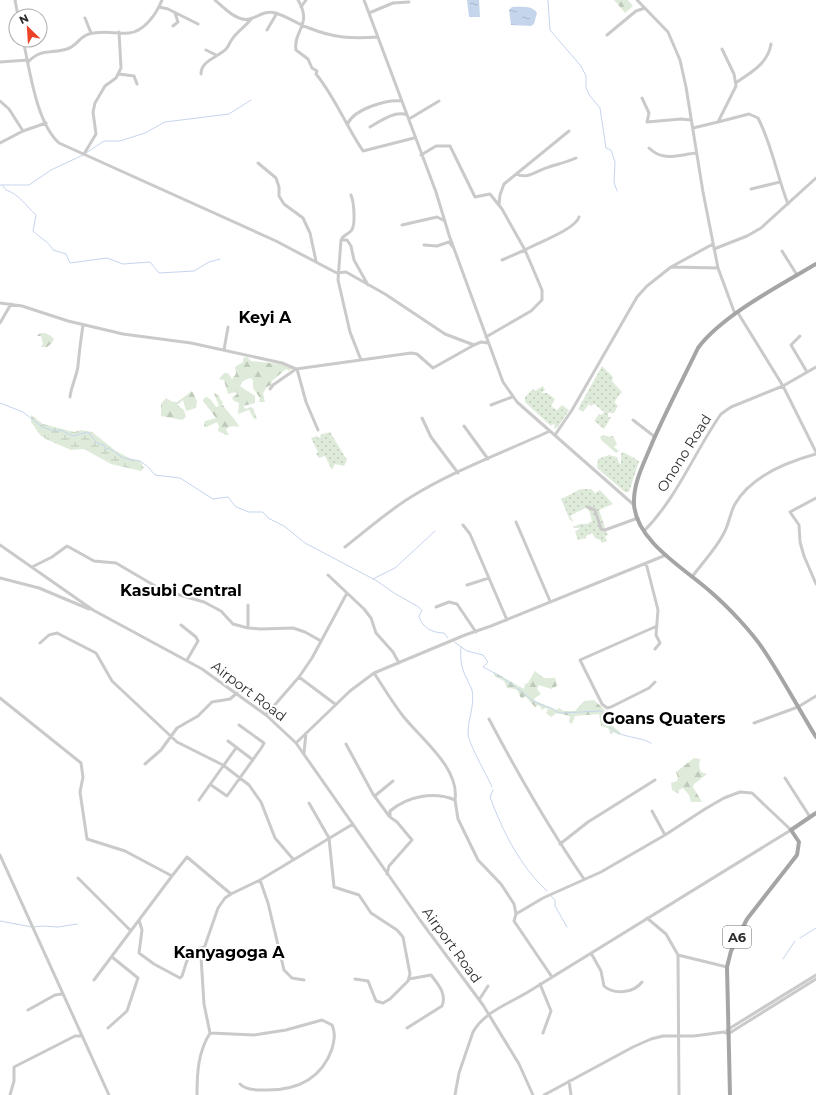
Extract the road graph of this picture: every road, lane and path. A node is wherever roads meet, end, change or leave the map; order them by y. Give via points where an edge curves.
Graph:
1 (158, 0) edge
2 (162, 0) edge
3 (215, 0) edge
4 (298, 0) edge
5 (306, 0) edge
6 (364, 0) edge
7 (638, 0) edge
8 (409, 2) dead end
9 (160, 6) junction
10 (301, 7) junction
11 (645, 8) junction
12 (277, 13) junction
13 (369, 13) junction
14 (175, 14) junction
15 (84, 18) dead end
16 (252, 18) junction
17 (198, 24) dead end
18 (301, 25) junction
19 (173, 26) dead end
20 (266, 30) dead end
21 (119, 32) junction
22 (91, 33) junction
23 (607, 35) dead end
24 (378, 37) junction
25 (771, 44) dead end
26 (25, 48) edge
27 (206, 50) dead end
28 (722, 50) dead end
29 (216, 54) junction
30 (28, 61) junction
31 (0, 62) edge
32 (119, 74) junction
33 (201, 74) dead end
34 (737, 82) junction
35 (137, 84) dead end
36 (642, 98) dead end
37 (0, 100) edge
38 (402, 101) junction
39 (440, 101) dead end
40 (408, 117) junction
41 (691, 120) junction
42 (718, 122) junction
43 (46, 123) junction
44 (348, 123) junction
45 (370, 127) dead end
46 (693, 128) junction
47 (23, 130) junction
48 (568, 131) dead end
49 (414, 138) junction
50 (0, 143) edge
51 (649, 148) dead end
52 (696, 153) junction
53 (84, 154) junction
54 (421, 155) junction
55 (576, 158) dead end
56 (258, 163) dead end
57 (516, 174) junction
58 (816, 178) edge
59 (780, 182) junction
60 (751, 189) dead end
61 (351, 195) dead end
62 (788, 204) junction
63 (499, 205) junction
64 (579, 217) dead end
65 (445, 221) junction
66 (402, 225) dead end
67 (340, 240) junction
68 (713, 244) junction
69 (424, 245) dead end
70 (454, 248) junction
71 (525, 250) junction
72 (714, 250) junction
73 (782, 251) dead end
74 (502, 260) dead end
75 (316, 261) junction
76 (816, 264) edge
77 (671, 267) junction
78 (718, 268) junction
79 (337, 273) junction
80 (797, 275) junction
81 (368, 285) junction
82 (0, 303) edge
83 (11, 304) junction
84 (736, 313) junction
85 (0, 323) edge
86 (83, 325) junction
87 (228, 327) dead end
88 (800, 336) dead end
89 (486, 337) junction
90 (488, 343) junction
91 (474, 345) junction
92 (224, 350) junction
93 (361, 360) junction
94 (816, 367) edge
95 (296, 369) junction
96 (808, 372) junction
97 (784, 386) junction
98 (270, 389) dead end
99 (70, 397) dead end
100 (512, 397) junction
101 (491, 405) dead end
102 (422, 418) dead end
103 (633, 420) dead end
104 (464, 426) dead end
105 (318, 430) dead end
106 (550, 431) junction
107 (555, 435) junction
108 (655, 437) junction
109 (816, 453) edge
110 (488, 458) junction
111 (458, 473) junction
112 (816, 498) edge
113 (634, 505) junction
114 (588, 507) dead end
115 (638, 518) junction
116 (516, 522) dead end
117 (463, 525) dead end
118 (644, 531) junction
119 (0, 545) edge
120 (345, 547) dead end
121 (666, 555) junction
122 (646, 563) junction
123 (32, 567) junction
124 (328, 575) dead end
125 (692, 577) junction
126 (0, 578) edge
127 (489, 578) junction
128 (816, 584) edge
129 (467, 585) dead end
130 (347, 593) junction
131 (550, 601) junction
132 (248, 605) dead end
133 (436, 607) dead end
134 (93, 610) junction
135 (506, 620) junction
136 (181, 625) dead end
137 (657, 626) junction
138 (248, 628) junction
139 (476, 632) junction
140 (321, 641) junction
141 (40, 643) dead end
142 (655, 648) dead end
143 (187, 660) junction
144 (399, 663) junction
145 (374, 673) junction
146 (299, 677) junction
147 (655, 682) dead end
148 (237, 693) junction
149 (816, 696) edge
150 (0, 698) edge
151 (335, 704) junction
152 (798, 707) junction
153 (266, 714) junction
154 (489, 720) dead end
155 (754, 723) dead end
156 (239, 726) dead end
157 (306, 733) junction
158 (172, 736) junction
159 (816, 737) edge
160 (228, 741) dead end
161 (296, 743) junction
162 (346, 744) dead end
163 (236, 748) junction
164 (304, 753) junction
165 (253, 760) junction
166 (145, 764) dead end
167 (223, 765) junction
168 (240, 777) junction
169 (785, 778) dead end
170 (656, 780) dead end
171 (393, 781) dead end
172 (211, 784) junction
173 (376, 795) junction
174 (199, 800) dead end
175 (455, 800) junction
176 (309, 803) dead end
177 (652, 812) dead end
178 (816, 813) edge
179 (810, 817) junction
180 (390, 818) junction
181 (352, 824) junction
182 (791, 830) junction
183 (665, 835) junction
184 (329, 838) junction
185 (560, 844) junction
186 (0, 855) edge
187 (293, 859) junction
188 (387, 874) junction
189 (172, 876) junction
190 (78, 878) dead end
191 (584, 879) junction
192 (260, 880) junction
193 (231, 894) junction
194 (516, 914) junction
195 (647, 918) junction
196 (139, 920) junction
197 (130, 930) junction
198 (204, 947) junction
199 (591, 952) junction
200 (678, 955) junction
201 (112, 957) junction
202 (727, 967) junction
203 (816, 975) edge
204 (552, 977) junction
205 (409, 978) junction
206 (355, 979) dead end
207 (816, 979) edge
208 (94, 980) dead end
209 (304, 980) dead end
210 (642, 982) dead end
211 (540, 984) junction
212 (488, 986) dead end
213 (62, 994) junction
214 (479, 1000) junction
215 (28, 1010) dead end
216 (489, 1014) junction
217 (108, 1028) dead end
218 (407, 1028) dead end
219 (727, 1032) junction
220 (543, 1033) dead end
221 (210, 1034) junction
222 (82, 1036) junction
223 (680, 1036) junction
224 (569, 1081) junction
225 (240, 1084) dead end
226 (10, 1095) edge
227 (109, 1095) edge
228 (197, 1095) edge
229 (454, 1095) edge
230 (533, 1095) edge
231 (544, 1095) edge
232 (571, 1095) edge
233 (679, 1095) edge
234 (730, 1095) edge

1 - 9 street
2 - 9 street
3 - 16 street via 235,16
4 - 10 street
5 - 10 street
6 - 13 street
7 - 11 street
8 - 13 street via 393,3
9 - 14 street
9 - 21 street via 149,21 136,32
10 - 18 street via 304,19
11 - 23 street via 636,11
11 - 41 street via 668,32 676,49 683,71
12 - 16 street via 264,13
12 - 18 street
12 - 20 street
13 - 24 street
14 - 17 street
14 - 19 street via 178,22
15 - 22 street
16 - 29 street via 226,49
18 - 24 street via 340,38
18 - 44 street via 296,50 308,59 312,68 317,71 316,74
21 - 22 street
21 - 32 street
22 - 30 street via 70,48 38,54
24 - 38 street
25 - 34 street via 768,56 758,67
26 - 30 street
27 - 29 street
28 - 34 street
29 - 33 street via 201,70
30 - 31 street
30 - 43 street
32 - 35 street via 134,76
32 - 53 street via 104,86 95,103 93,112 96,134
34 - 42 street via 734,93
36 - 41 street via 649,113 647,122
37 - 47 street
38 - 40 street
38 - 44 street via 373,104 352,116
39 - 40 street
40 - 45 street via 402,113 394,115
40 - 49 street
41 - 46 street
42 - 46 street
42 - 59 street via 749,114 758,118
43 - 47 street
43 - 53 street via 59,143
44 - 49 street via 364,152
46 - 52 street
47 - 50 street
48 - 57 street
49 - 54 street
51 - 52 street via 665,157
52 - 68 street
53 - 75 street
54 - 63 street via 436,146 450,146 475,197 490,194
54 - 65 street
55 - 57 street via 546,167 528,176
56 - 75 street via 276,178 279,197 284,204 303,218 310,233
57 - 63 street via 504,184
58 - 62 street
59 - 60 street
59 - 62 street
61 - 67 street via 354,206 353,229
62 - 72 street via 756,232
63 - 71 street
64 - 71 street via 571,227
65 - 66 street via 437,217
65 - 70 street
67 - 79 street
67 - 81 street via 347,240 350,244 354,260
68 - 72 street
68 - 77 street
69 - 70 street via 437,246 448,242
70 - 89 street
71 - 74 street
71 - 89 street via 542,290 542,300 531,311
72 - 78 street
73 - 80 street
75 - 79 street
76 - 80 main road
77 - 78 street
77 - 107 street via 637,297
78 - 84 street
79 - 81 street via 346,272
79 - 93 street via 350,332
80 - 84 main road
81 - 91 street via 440,332
82 - 83 street
83 - 85 street
83 - 86 street
84 - 97 street
84 - 108 main road via 698,348
86 - 92 street via 135,337 191,343
86 - 99 street via 78,366
87 - 92 street
88 - 96 street via 791,345
89 - 90 street
90 - 91 street
90 - 100 street via 503,382
91 - 93 street via 433,368 418,354 411,353
92 - 95 street via 282,363
93 - 95 street
94 - 96 street, Onono Road
95 - 98 street
95 - 105 street
96 - 97 street, Onono Road
97 - 109 street
97 - 118 street, Onono Road via 731,407 721,414 665,505
100 - 101 street
100 - 106 street
102 - 111 street via 431,437
103 - 108 street
104 - 110 street
106 - 107 street
106 - 110 street
107 - 113 street
108 - 113 main road via 640,471
109 - 125 street via 778,468 748,488 734,506 724,533
110 - 111 street
111 - 120 street via 411,497
112 - 128 street via 790,512 799,525 804,556
113 - 115 main road
114 - 115 street via 595,510 601,528 605,530
115 - 118 main road
116 - 131 street
117 - 127 street via 470,534
118 - 121 main road
119 - 123 street, Airport Road
121 - 122 street
121 - 125 main road
122 - 131 street
122 - 137 street via 658,610
123 - 134 street, Airport Road
123 - 138 street via 67,546 94,560 116,563 162,590 204,602 221,611 233,624
124 - 130 street
125 - 152 main road via 712,593 760,645
126 - 134 street via 39,588
127 - 129 street
127 - 135 street
130 - 140 street
130 - 144 street via 371,618 376,633
131 - 135 street
132 - 138 street
133 - 139 street via 449,602 457,604
134 - 143 street, Airport Road
135 - 139 street
136 - 143 street via 198,641
137 - 142 street via 656,635 660,644
137 - 147 street via 580,660 602,704 607,708 649,688
138 - 140 street via 287,627 305,632
139 - 144 street via 465,634
140 - 146 street
141 - 158 street via 49,635 58,632 96,653 112,681
143 - 148 street, Airport Road
144 - 145 street
145 - 151 street
145 - 175 street via 392,703 441,760 453,782
146 - 151 street
146 - 153 street
148 - 153 street, Airport Road
148 - 158 street via 230,699 212,702 198,716 177,728
149 - 152 street
150 - 189 street via 81,763 83,777 80,792 87,838 125,851
151 - 157 street
152 - 155 street
152 - 159 main road
153 - 161 street, Airport Road
154 - 185 street
156 - 165 street via 264,743
157 - 161 street
157 - 164 street
158 - 166 street
158 - 167 street via 192,751
160 - 163 street
161 - 164 street, Airport Road
162 - 173 street
163 - 165 street
163 - 167 street
164 - 181 street, Airport Road
165 - 168 street
167 - 168 street
167 - 172 street
168 - 172 street via 227,796
168 - 187 street via 257,793 275,838
169 - 179 street
170 - 185 street via 588,822
171 - 173 street
172 - 174 street
173 - 180 street
175 - 180 street via 439,795 412,799 392,809
175 - 194 street via 458,819 478,860 501,884 514,904
176 - 184 street
177 - 183 street
178 - 179 main road
179 - 182 main road
180 - 188 street via 397,822 412,840 389,866
181 - 184 street
181 - 188 street, Airport Road
182 - 183 street via 752,793 745,791 724,798
182 - 195 street
182 - 202 main road, A6 via 799,842 797,855 747,919 731,951
183 - 191 street
184 - 187 street
184 - 205 street via 334,886 359,895 375,917 401,933
185 - 191 street
186 - 213 street
187 - 192 street
188 - 214 street, Airport Road
189 - 193 street via 187,857
189 - 196 street
190 - 197 street
191 - 194 street via 542,898
192 - 193 street
192 - 209 street via 284,970 292,978
193 - 198 street via 218,908
194 - 204 street via 516,926
195 - 199 street
195 - 200 street via 666,934
196 - 197 street
196 - 198 street via 142,930 139,953 180,978 190,954
197 - 201 street
198 - 221 street via 201,977 205,1016
199 - 204 street
199 - 210 street via 607,989 628,991
200 - 202 street
200 - 223 street
201 - 208 street
201 - 217 street via 138,978 126,1011
202 - 219 main road, A6
203 - 219 street
204 - 211 street
205 - 206 street via 390,999 379,1003 368,981
205 - 218 street via 431,975 444,1000 442,1006
207 - 219 street
211 - 216 street
211 - 220 street via 551,1011
212 - 214 street
213 - 215 street via 55,995
213 - 222 street
214 - 216 street, Airport Road
216 - 229 street via 473,1032
216 - 230 street, Airport Road via 519,1064
219 - 223 street
219 - 234 main road, A6
221 - 225 street via 254,1035 286,1030 322,1020 332,1025 334,1037 330,1055 320,1071 306,1083 287,1089 268,1090 254,1090
221 - 228 street via 205,1041 198,1064
222 - 226 street via 75,1036 14,1068
222 - 227 street
223 - 224 street via 659,1037 640,1043
223 - 233 street
224 - 231 street
224 - 232 street

